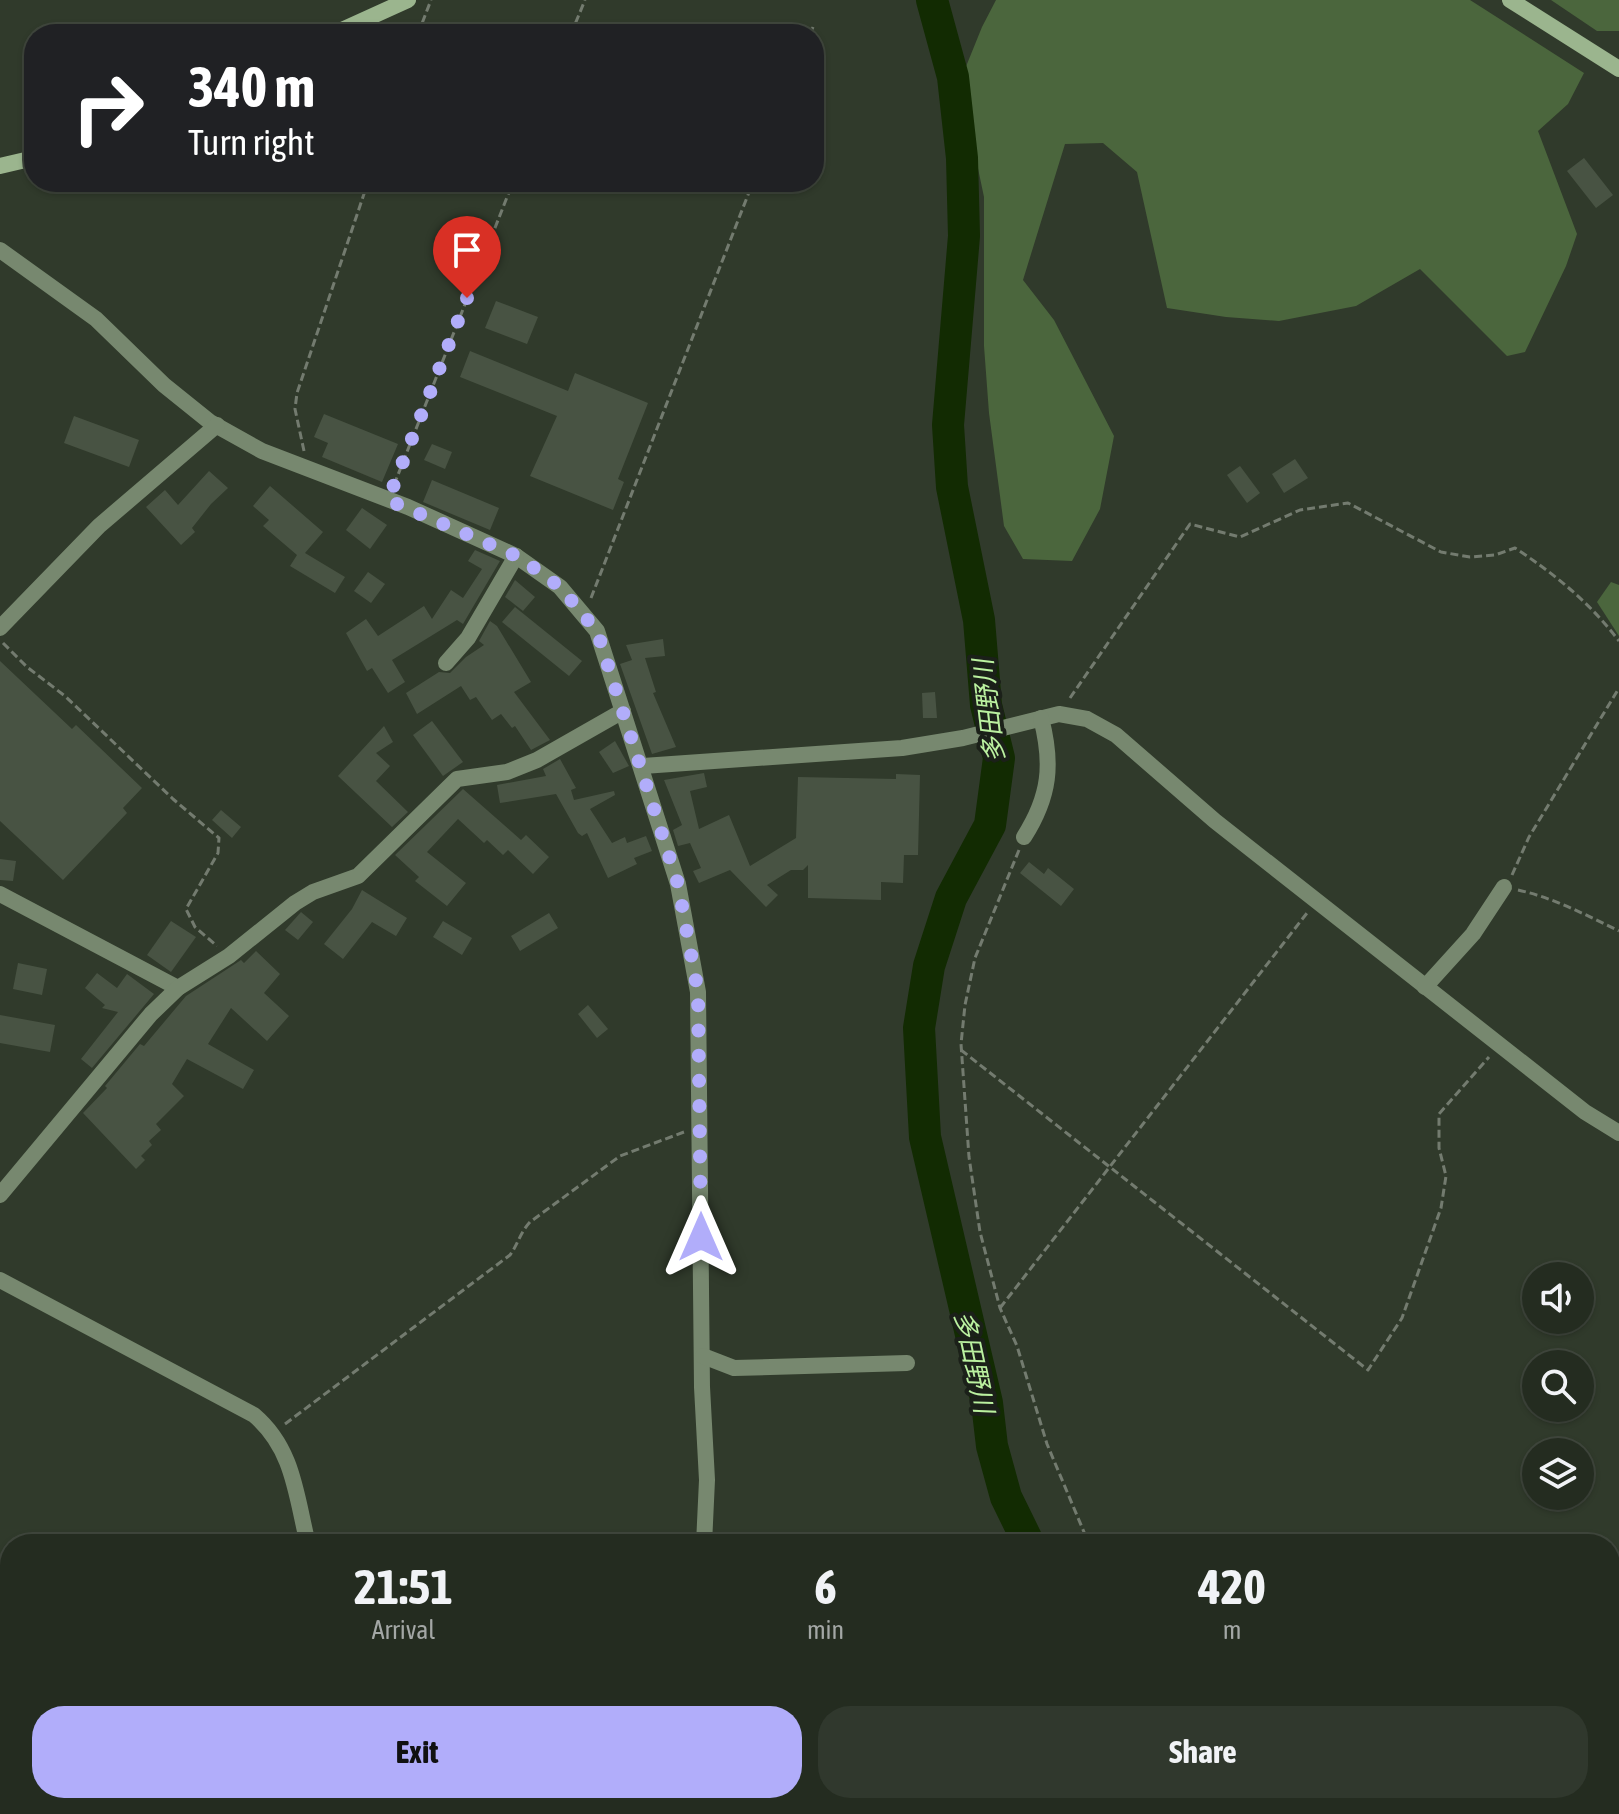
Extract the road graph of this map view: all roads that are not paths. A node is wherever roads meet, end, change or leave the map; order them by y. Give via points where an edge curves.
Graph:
1 (408, 0) edge
2 (1510, 0) edge
3 (355, 24) edge
4 (1619, 69) edge
5 (24, 160) edge
6 (0, 166) edge
7 (0, 250) edge
8 (217, 425) junction
9 (516, 556) junction
10 (0, 628) edge
11 (446, 663) dead end
12 (623, 711) junction
13 (1036, 718) junction
14 (643, 766) junction
15 (1024, 837) road end
16 (1504, 887) road end
17 (0, 894) edge
18 (1425, 987) junction
19 (178, 988) junction
20 (1619, 1133) edge
21 (0, 1195) edge
22 (0, 1280) edge
23 (703, 1356) junction
24 (907, 1363) dead end
25 (306, 1534) edge
26 (704, 1534) edge

1 - 3 street
2 - 4 street
5 - 6 street
7 - 8 street via 96,319 164,385
8 - 9 street via 262,451
8 - 10 street via 99,526
9 - 11 street via 468,638
9 - 12 street via 560,587 597,631
12 - 14 street
12 - 19 street via 537,760 507,772 457,779 358,876 295,903 229,956
13 - 14 street via 902,748
13 - 15 street via 1049,770 1041,805
13 - 18 street via 1059,714 1087,719 1116,735 1215,821
14 - 23 street via 678,884 698,992
16 - 18 street via 1473,934
17 - 19 street
18 - 20 street
19 - 21 street
22 - 25 street via 240,1405 274,1434 285,1452
23 - 24 street via 734,1368
23 - 26 street

